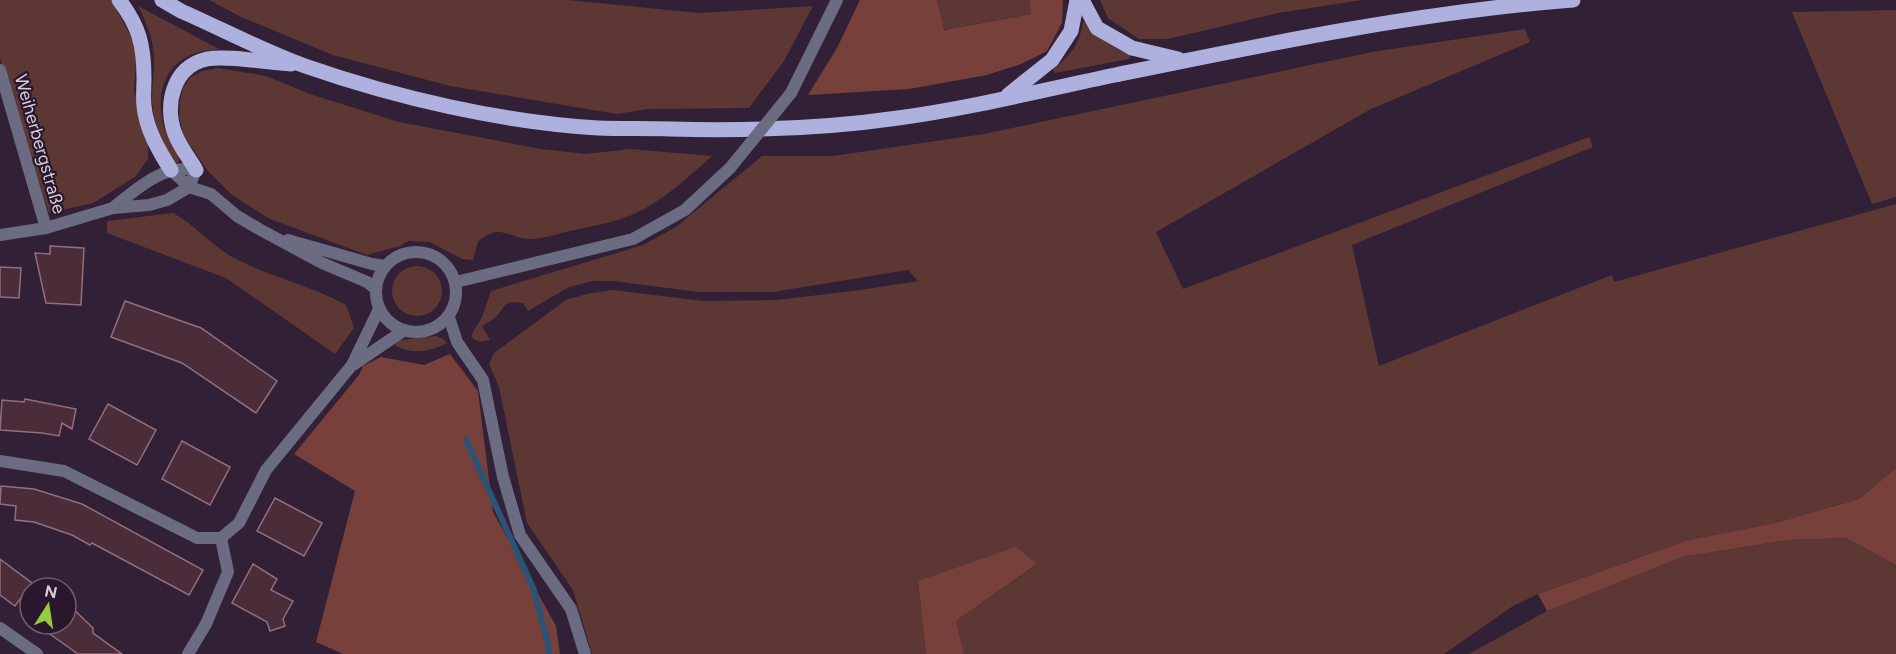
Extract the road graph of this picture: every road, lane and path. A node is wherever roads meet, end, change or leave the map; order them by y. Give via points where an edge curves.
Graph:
1 (119, 0) edge
2 (162, 0) edge
3 (837, 0) edge
4 (1077, 0) edge
5 (1082, 0) edge
6 (1573, 0) edge
7 (1184, 61) junction
8 (303, 65) junction
9 (0, 70) edge
10 (1004, 98) junction
11 (171, 170) junction
12 (196, 170) junction
13 (189, 187) junction
14 (211, 194) junction
15 (113, 208) junction
16 (45, 228) junction
17 (0, 235) edge
18 (276, 238) junction
19 (385, 266) junction
20 (456, 282) junction
21 (375, 289) junction
22 (379, 309) junction
23 (449, 316) junction
24 (403, 331) junction
25 (429, 331) junction
26 (457, 342) junction
27 (352, 365) junction
28 (0, 461) edge
29 (221, 538) junction
30 (0, 628) edge
31 (27, 649) edge
32 (37, 654) edge
33 (188, 654) edge
34 (585, 654) edge

1 - 11 main road via 139,31 144,106 150,131
2 - 8 main road
3 - 20 street, bridge via 791,93 730,168 685,210 633,239
4 - 10 main road via 1071,31 1052,60
5 - 7 main road via 1097,28 1132,48
6 - 7 main road via 1395,21
7 - 10 main road
8 - 10 main road via 444,105 598,128 744,131 825,126 900,118
8 - 12 main road via 207,59 182,74 174,84 169,111 175,133
9 - 16 street, Weiherbergstraße
11 - 12 street, Weiherbergstraße
11 - 13 street
11 - 15 street, Weiherbergstraße via 149,180
12 - 13 street
12 - 14 street
13 - 14 street
13 - 15 street, Weiherbergstraße via 149,205
14 - 18 street via 237,216
15 - 16 street, Weiherbergstraße
16 - 17 street, Weiherbergstraße
18 - 19 street
18 - 21 street
19 - 20 street via 411,252 426,253 439,258
19 - 21 street
20 - 23 street via 455,306
21 - 22 street
22 - 24 street via 391,325
22 - 27 street
23 - 25 street
23 - 26 street
24 - 25 street
24 - 27 street
25 - 26 street via 442,332
26 - 34 street via 483,380 503,477 520,535 572,609
27 - 29 street via 266,470 239,523
28 - 29 street via 64,471 197,538
29 - 33 street via 228,572 206,624
30 - 31 street
31 - 32 street

